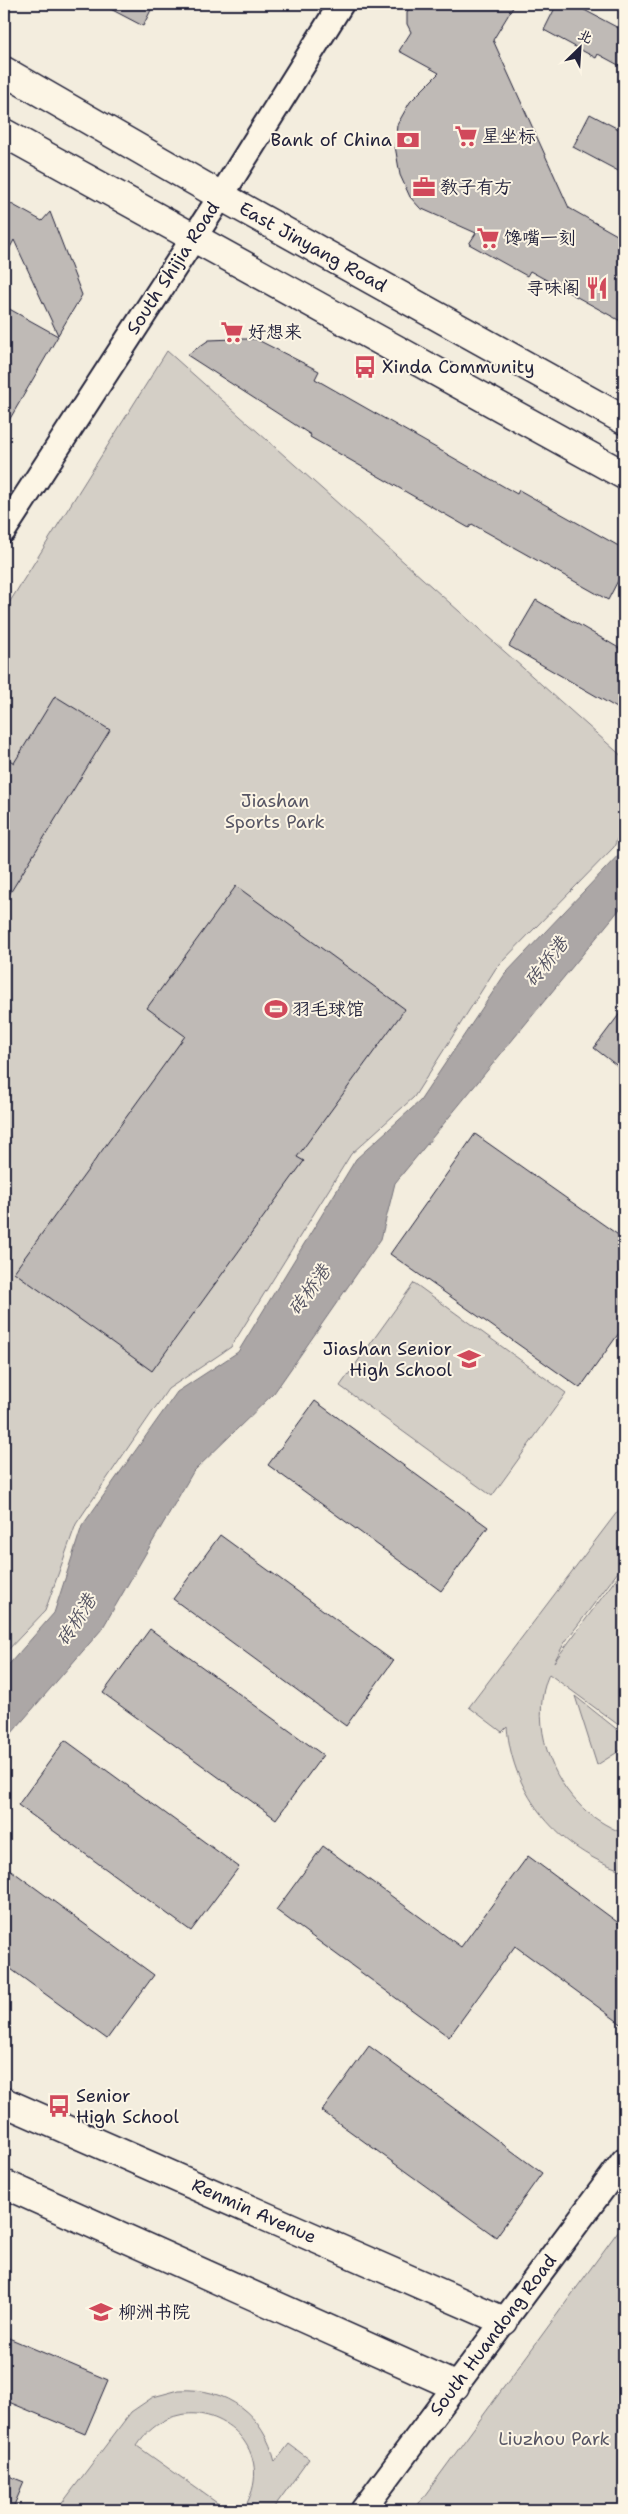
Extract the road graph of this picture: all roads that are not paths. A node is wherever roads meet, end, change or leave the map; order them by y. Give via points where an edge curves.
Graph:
1 (341, 4) edge
2 (4, 71) edge
3 (4, 134) edge
4 (221, 196) junction
5 (192, 237) junction
6 (624, 420) edge
7 (624, 475) edge
8 (4, 530) edge
9 (4, 2102) edge
10 (624, 2160) edge
11 (4, 2184) edge
12 (504, 2321) junction
13 (455, 2386) junction
14 (362, 2510) edge

1 - 4 street, South Shijia Road
2 - 4 main road, East Jinyang Road
3 - 5 main road
4 - 5 street, South Shijia Road
4 - 6 main road, East Jinyang Road
5 - 7 main road
5 - 8 street, South Shijia Road
9 - 12 main road, Renmin Avenue
10 - 12 street, South Huandong Road
11 - 13 main road
12 - 13 street, South Huandong Road
13 - 14 street, South Huandong Road

